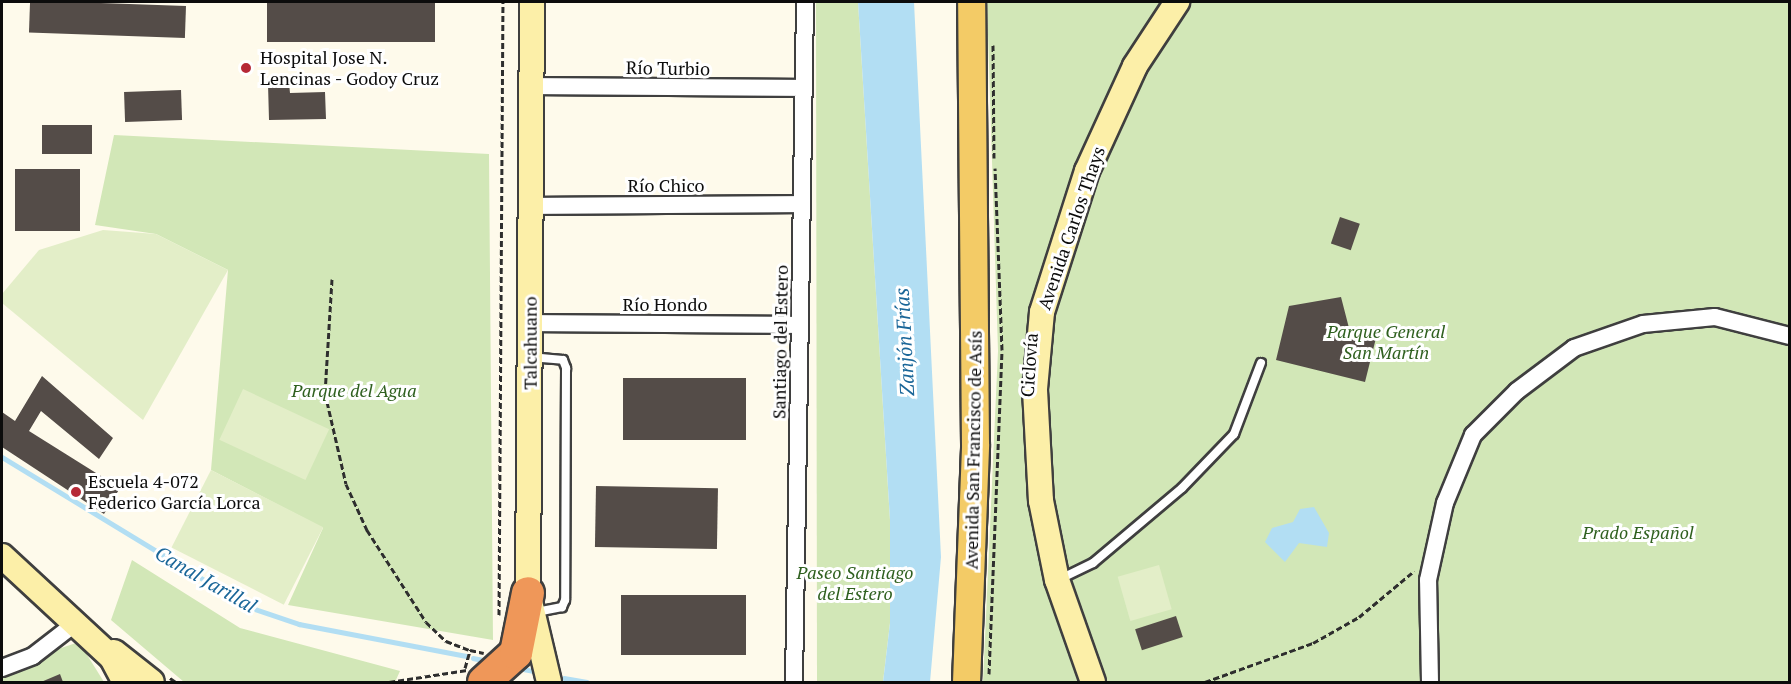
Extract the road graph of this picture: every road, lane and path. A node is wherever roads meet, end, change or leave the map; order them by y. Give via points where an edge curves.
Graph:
1 (503, 2) edge
2 (532, 2) edge
3 (805, 2) edge
4 (954, 2) edge
5 (971, 2) edge
6 (1177, 2) edge
7 (992, 36) dead end
8 (532, 86) junction
9 (804, 88) junction
10 (802, 204) junction
11 (531, 206) junction
12 (971, 217) junction
13 (332, 279) dead end
14 (530, 323) junction
15 (799, 325) junction
16 (1790, 336) edge
17 (530, 357) junction
18 (1261, 363) dead end
19 (1434, 554) junction
20 (2, 556) edge
21 (1057, 580) junction
22 (530, 603) junction
23 (77, 622) junction
24 (499, 623) dead end
25 (470, 650) junction
26 (489, 652) dead end
27 (2, 668) edge
28 (125, 682) edge
29 (152, 682) edge
30 (389, 682) edge
31 (484, 682) edge
32 (549, 682) edge
33 (794, 682) edge
34 (966, 682) edge
35 (988, 682) edge
36 (1093, 682) edge
37 (1205, 682) edge
38 (1430, 682) edge

1 - 24 path
2 - 8 street, Talcahuano
3 - 9 street, Santiago del Estero
4 - 12 main road, Avenida San Francisco de Asís via 960,142
5 - 12 main road, Avenida San Francisco de Asís via 975,143
6 - 21 street, Avenida Carlos Thays via 1135,66 1086,171 1042,312 1035,389 1041,501
7 - 35 path via 1002,350
8 - 9 street, Río Turbio
8 - 11 street, Talcahuano
9 - 10 street, Santiago del Estero
10 - 11 street, Río Chico
10 - 15 street, Santiago del Estero
11 - 14 street, Talcahuano
12 - 34 main road, Avenida San Francisco de Asís via 975,444
13 - 25 path via 325,393 346,484 367,530 426,622 446,641
14 - 15 street, Río Hondo
14 - 17 street, Talcahuano
15 - 33 street, Santiago del Estero
16 - 19 street via 1715,317 1644,324 1574,348 1517,391 1473,435 1445,503
17 - 22 street, Talcahuano
17 - 22 lane via 563,360 566,368 565,600 562,607
18 - 21 lane via 1234,434 1182,488 1093,563
19 - 37 path via 1359,617 1322,638
19 - 38 street via 1428,580
20 - 23 street
21 - 36 street, Avenida Carlos Thays
22 - 31 highway via 516,653
22 - 32 street, Talcahuano
23 - 27 street via 33,656
23 - 28 street via 112,658
23 - 29 street
25 - 26 path
25 - 30 path via 465,670

